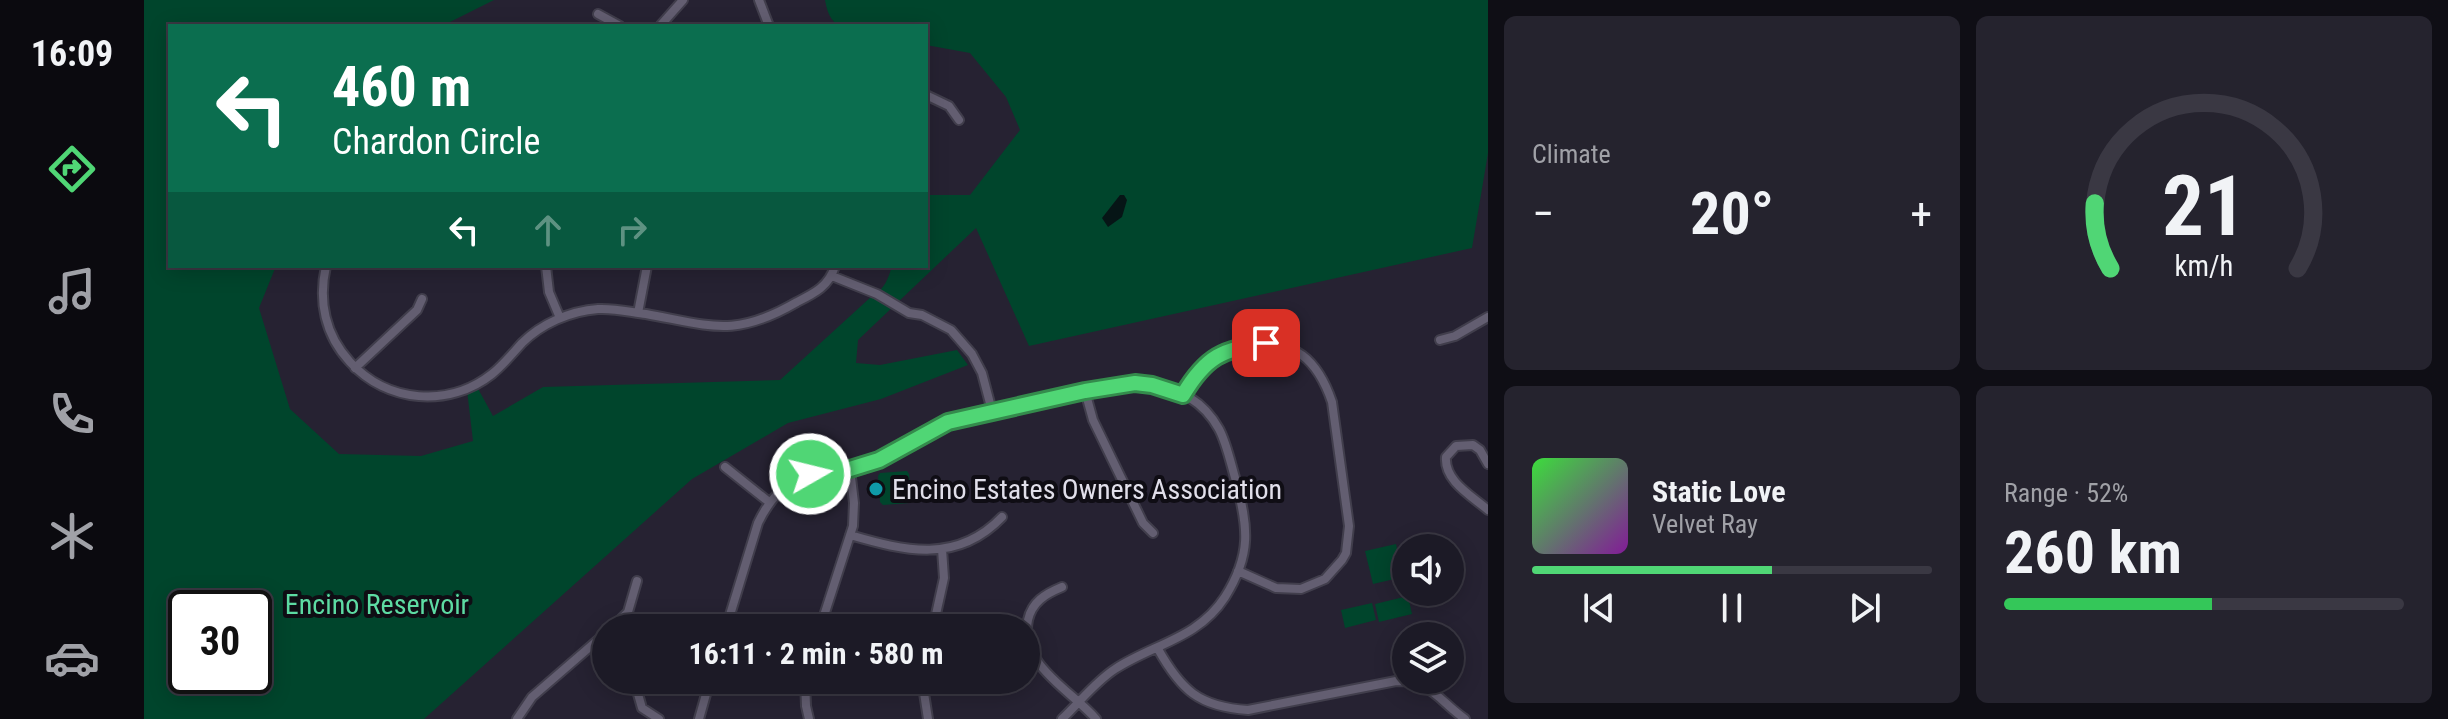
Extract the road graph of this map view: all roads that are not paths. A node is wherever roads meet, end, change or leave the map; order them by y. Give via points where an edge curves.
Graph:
1 (683, 0) edge
2 (759, 0) edge
3 (598, 14) dead end
4 (616, 24) edge
5 (662, 24) edge
6 (768, 24) edge
7 (928, 96) edge
8 (959, 120) dead end
9 (326, 268) edge
10 (546, 268) edge
11 (647, 268) edge
12 (834, 268) edge
13 (832, 276) junction
14 (422, 299) dead end
15 (638, 313) junction
16 (1488, 317) edge
17 (560, 318) junction
18 (1440, 340) dead end
19 (355, 368) junction
20 (1085, 391) junction
21 (1183, 395) junction
22 (992, 411) junction
23 (1488, 464) edge
24 (725, 467) dead end
25 (850, 469) junction
26 (769, 502) junction
27 (1488, 510) edge
28 (1002, 517) dead end
29 (1153, 533) dead end
30 (850, 535) junction
31 (942, 549) junction
32 (1238, 571) junction
33 (637, 581) dead end
34 (1062, 587) dead end
35 (626, 614) edge
36 (730, 614) edge
37 (825, 614) edge
38 (936, 614) edge
39 (592, 645) edge
40 (1158, 649) junction
41 (638, 694) edge
42 (706, 694) edge
43 (806, 694) edge
44 (924, 694) edge
45 (1080, 702) junction
46 (1229, 709) junction
47 (517, 719) edge
48 (659, 719) edge
49 (699, 719) edge
50 (809, 719) edge
51 (928, 719) edge
52 (1062, 719) edge
53 (1096, 719) edge
54 (1226, 719) edge
55 (1465, 719) edge

1 - 5 street
2 - 6 street
3 - 4 street
7 - 8 street via 949,106
9 - 19 street via 322,301 329,329
10 - 17 street
11 - 15 street
12 - 13 street
13 - 15 street via 821,289 748,325 714,326
13 - 22 street via 943,325 958,337 982,373
14 - 19 street via 417,310
15 - 17 street via 598,309
16 - 18 street
17 - 19 street via 531,334 491,375 444,396 398,393
20 - 21 street via 1135,383
20 - 22 street
20 - 29 street via 1093,420 1143,523
21 - 32 street via 1204,410 1220,432 1234,476 1247,534
21 - 32 street via 1221,352 1266,343 1292,349 1312,362 1332,402 1349,526 1346,553 1325,579 1301,589 1276,588
22 - 25 street via 948,422 879,460
23 - 27 street via 1480,450 1465,443 1450,450 1445,464 1452,478
24 - 26 street
25 - 26 street via 799,479
25 - 30 street
26 - 36 street
28 - 31 street via 977,539
30 - 31 street via 904,549
30 - 37 street
31 - 38 street via 944,578
32 - 40 street via 1208,617
33 - 35 street
34 - 45 street via 1040,597 1031,609 1026,638 1034,658
39 - 47 street via 532,697
40 - 45 street via 1116,669
40 - 46 street via 1185,690
41 - 48 street via 642,708
42 - 49 street
43 - 50 street
44 - 51 street
45 - 52 street
45 - 53 street
46 - 54 street
46 - 55 street via 1411,681 1432,690

